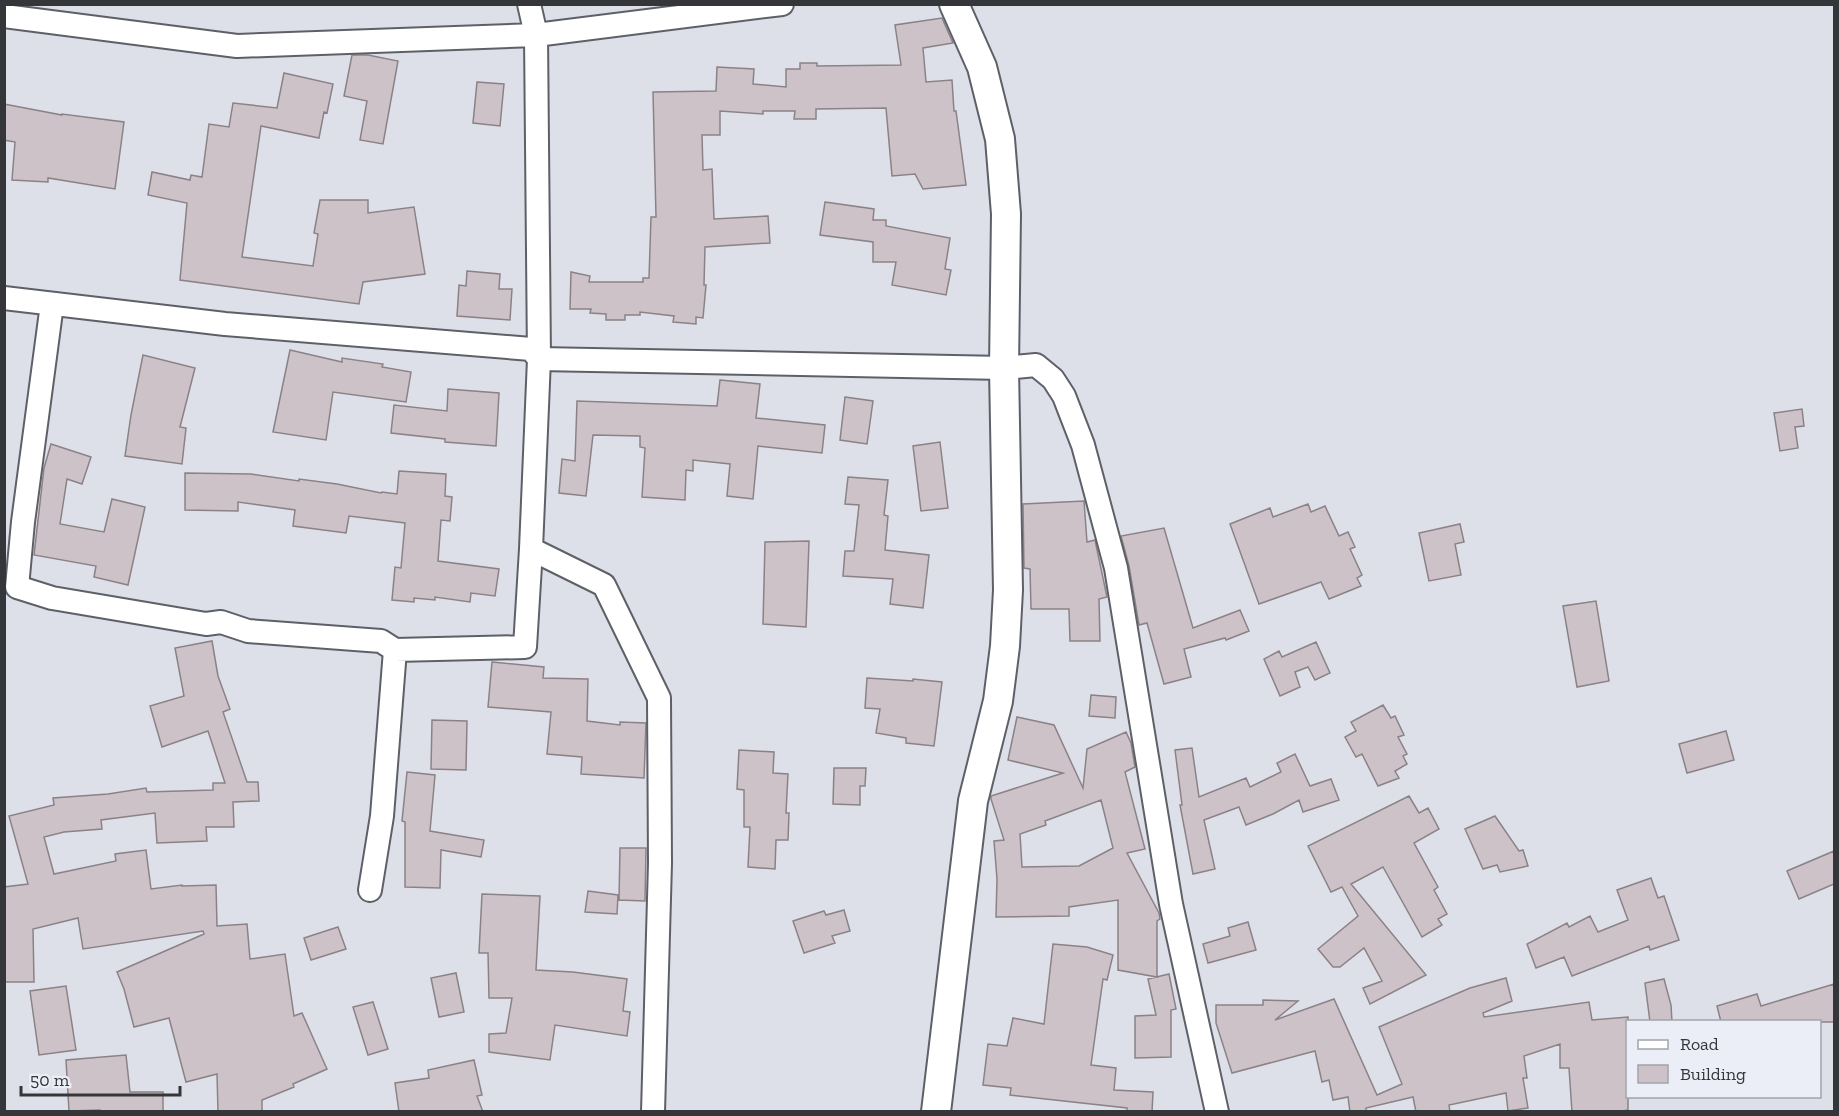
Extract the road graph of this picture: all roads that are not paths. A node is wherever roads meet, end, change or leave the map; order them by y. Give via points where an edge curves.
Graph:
1 (529, 4) edge
2 (782, 4) edge
3 (954, 4) edge
4 (4, 16) edge
5 (536, 35) junction
6 (4, 298) edge
7 (52, 304) junction
8 (539, 359) junction
9 (1004, 368) junction
10 (531, 549) junction
11 (395, 650) junction
12 (370, 890) dead end
13 (653, 1112) edge
14 (936, 1112) edge
15 (1217, 1112) edge

1 - 5 street
2 - 5 street
3 - 9 street via 982,67 1000,139 1006,214
4 - 5 street via 237,46
5 - 8 street
6 - 7 street
7 - 8 street via 225,324 531,349
7 - 11 street via 17,587 52,598 206,624 221,622 248,631 381,641
8 - 9 street
8 - 10 street
9 - 14 street via 1008,590 1005,646 998,701 973,801
9 - 15 street via 1036,365 1053,379 1064,396 1083,446 1116,568 1171,904
10 - 11 street via 525,647
10 - 13 street via 604,585 659,698 660,863
11 - 12 street via 382,816

